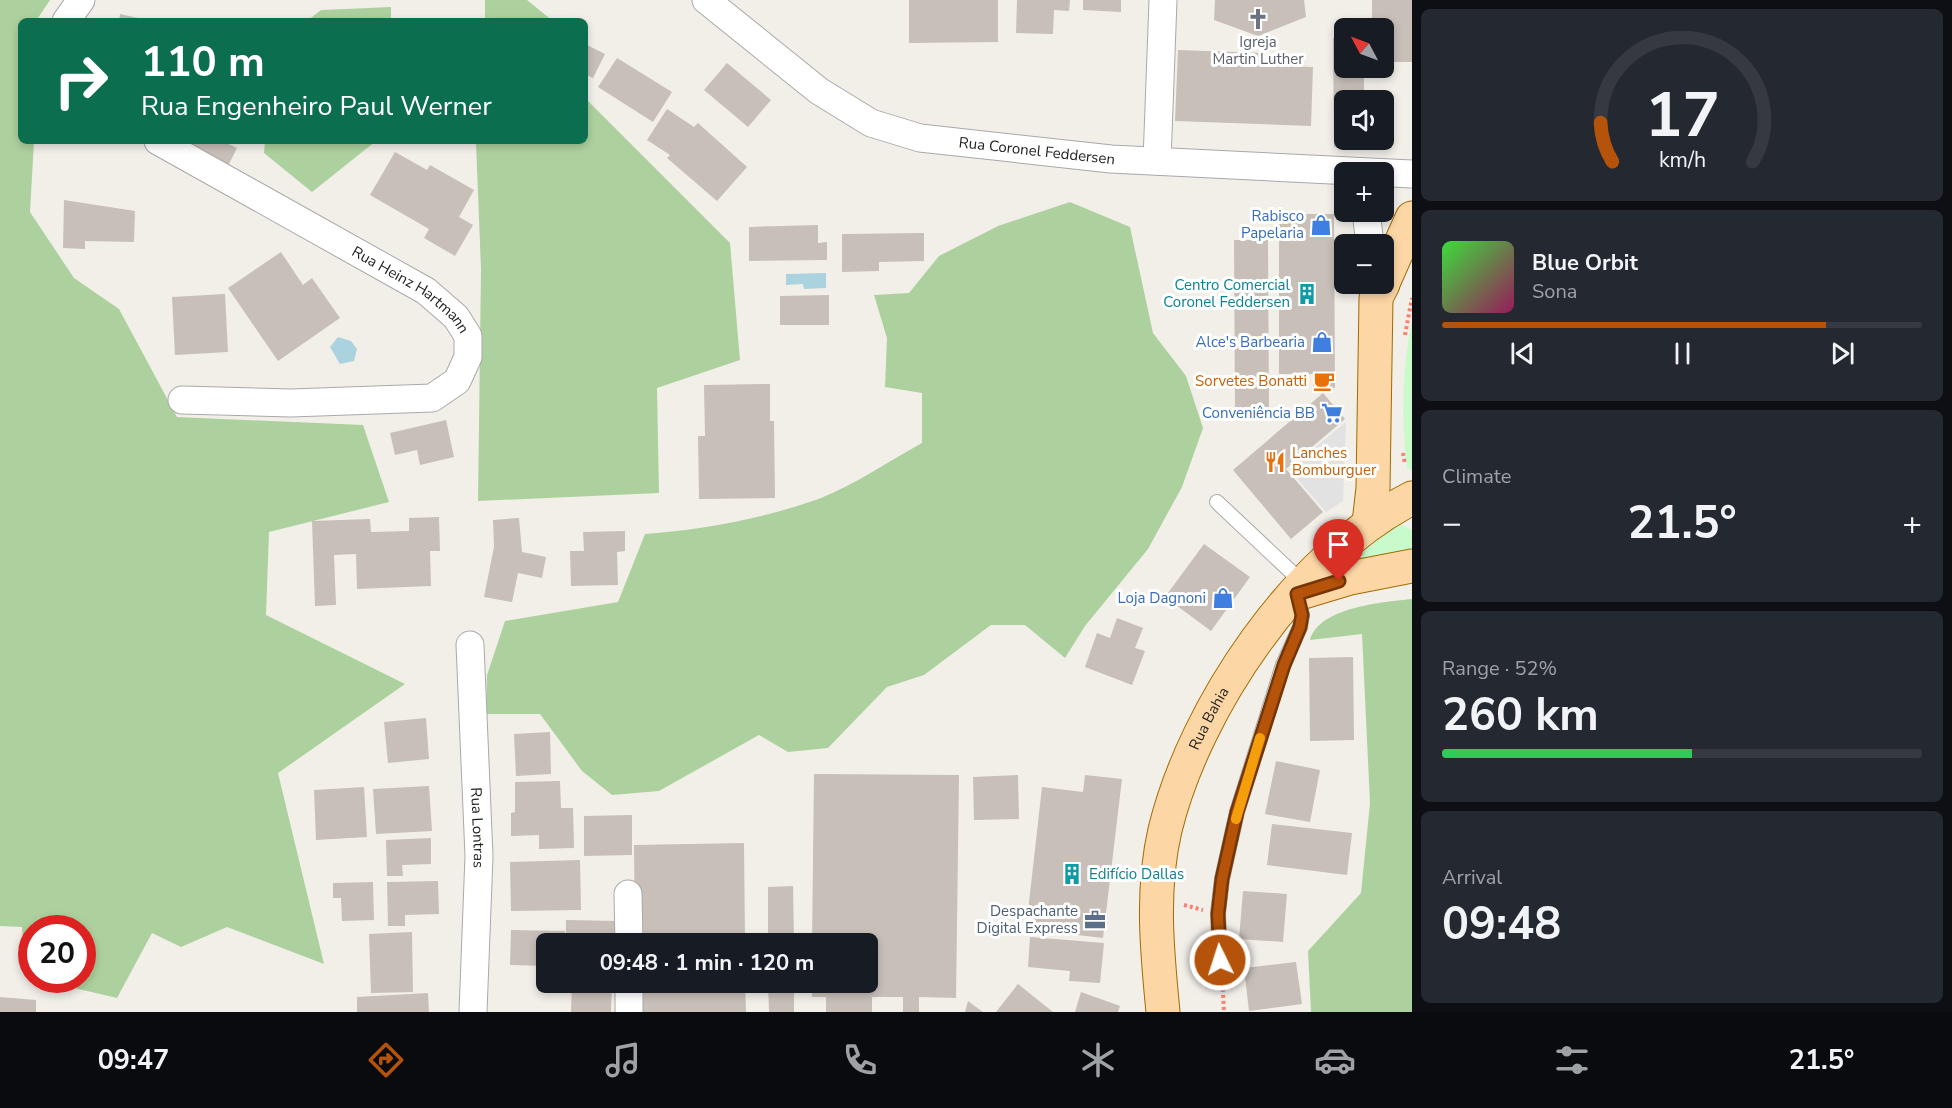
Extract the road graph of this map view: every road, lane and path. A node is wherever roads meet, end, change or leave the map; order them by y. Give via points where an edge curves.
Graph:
1 (81, 0) edge
2 (706, 0) edge
3 (1163, 0) edge
4 (68, 18) edge
5 (163, 144) edge
6 (1157, 161) junction
7 (1334, 171) edge
8 (1394, 173) edge
9 (1412, 174) edge
10 (1412, 218) edge
11 (1394, 256) edge
12 (1379, 294) edge
13 (182, 400) dead end
14 (1373, 446) junction
15 (1217, 502) dead end
16 (1409, 505) edge
17 (1369, 524) junction
18 (1412, 566) edge
19 (1300, 589) junction
20 (470, 645) dead end
21 (628, 894) dead end
22 (1174, 903) dead end
23 (1218, 914) junction
24 (628, 933) edge
25 (1220, 960) joint
26 (629, 993) edge
27 (473, 1012) edge
28 (629, 1012) edge
29 (1163, 1012) edge
30 (1224, 1012) edge

1 - 4 street
2 - 6 street, Rua Coronel Feddersen via 819,91 871,123 920,138
3 - 6 street
5 - 13 street, Rua Heinz Hartmann via 426,291 456,317 468,336 468,357 457,381 432,398 291,403
6 - 7 street, Rua Coronel Feddersen
8 - 9 street, Rua Coronel Feddersen
10 - 11 main road
12 - 14 main road
14 - 16 main road via 1389,482
14 - 17 main road
15 - 19 lane
16 - 17 main road, Rua Bahia
17 - 19 main road, Rua Bahia via 1321,564
18 - 19 main road
19 - 23 lane via 1300,627 1237,812
19 - 29 main road, Rua Bahia via 1271,623 1217,703 1186,764 1176,794 1165,831 1156,902
20 - 27 street, Rua Lontras via 479,856
21 - 24 street
22 - 23 path
23 - 25 lane
25 - 30 path
26 - 28 street

